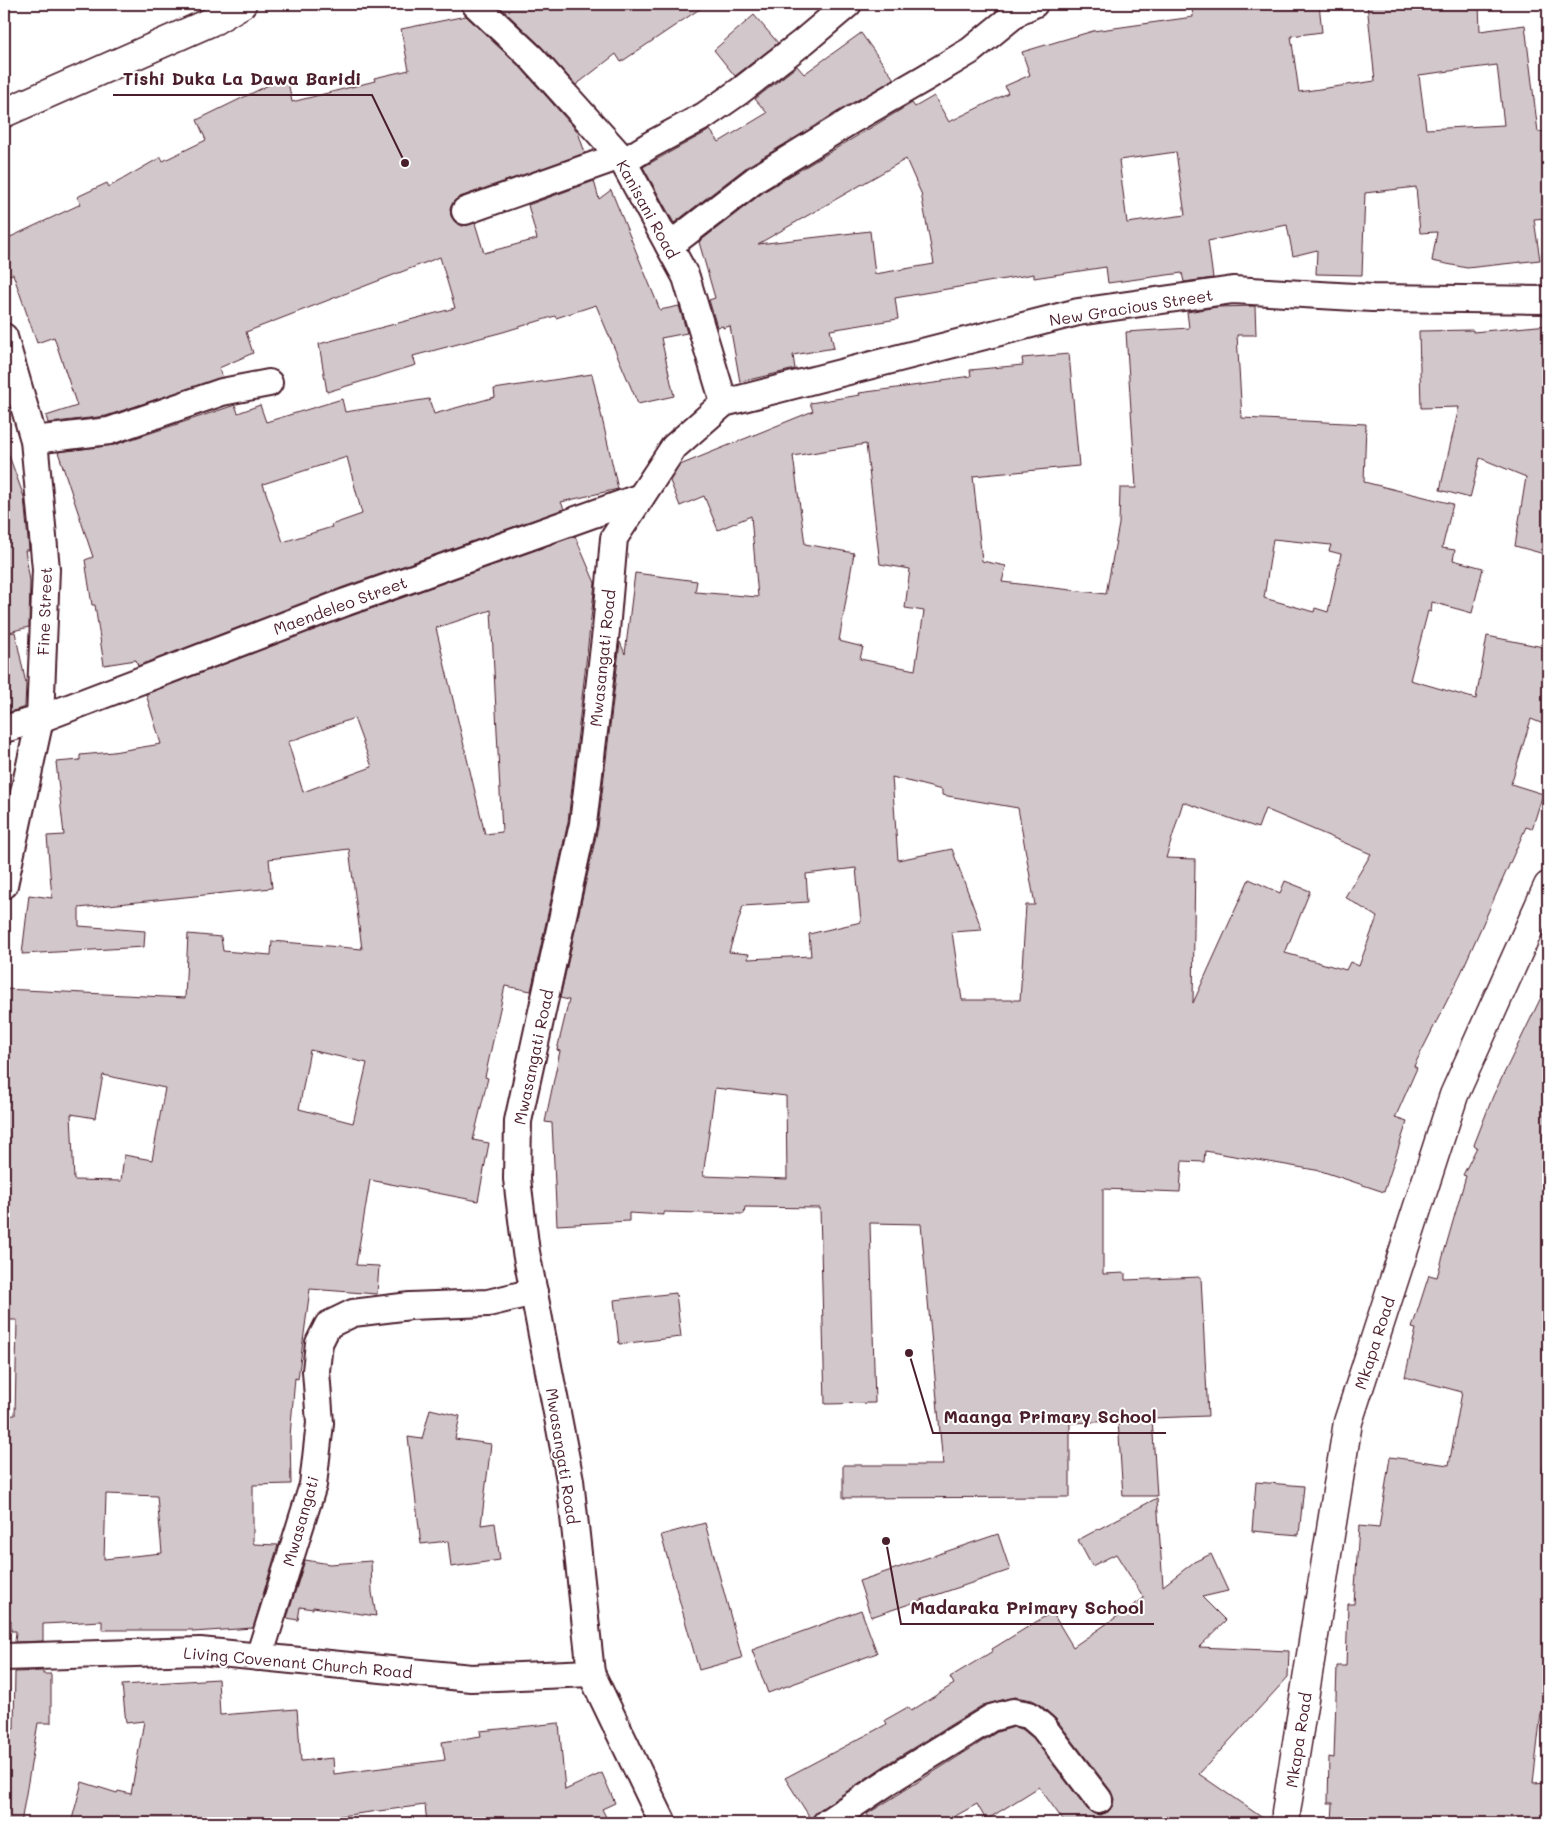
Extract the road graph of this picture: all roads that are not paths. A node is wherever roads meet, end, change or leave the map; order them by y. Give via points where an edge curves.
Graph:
1 (242, 4) edge
2 (475, 4) edge
3 (848, 4) edge
4 (1034, 4) edge
5 (4, 113) edge
6 (621, 159) junction
7 (465, 211) dead end
8 (669, 246) junction
9 (1548, 300) edge
10 (4, 338) edge
11 (270, 383) dead end
12 (724, 403) junction
13 (34, 440) junction
14 (641, 497) junction
15 (40, 719) junction
16 (4, 729) edge
17 (4, 885) edge
18 (1548, 886) edge
19 (534, 1292) junction
20 (259, 1657) junction
21 (4, 1658) edge
22 (591, 1673) junction
23 (1099, 1800) dead end
24 (663, 1823) edge
25 (826, 1823) edge
26 (1286, 1823) edge

1 - 5 main road via 214,20
2 - 6 street, Kanisani Road via 532,58
3 - 6 street via 704,116
4 - 8 street via 1019,11 970,51 756,179
6 - 7 street
6 - 8 street, Kanisani Road
8 - 12 street, Kanisani Road via 686,277
9 - 12 street, New Gracious Street via 1372,298 1233,290 1078,312
10 - 13 street, Fine Street
11 - 13 street via 222,392 109,431
12 - 14 street, Mwasangati Road via 674,448
13 - 15 street, Fine Street via 46,569
14 - 15 street, Maendeleo Street via 346,602
14 - 19 street, Mwasangati Road via 614,538 583,824 518,1121 517,1179
15 - 16 street, Maendeleo Street
15 - 17 street, Fine Street
18 - 26 main road, Mkapa Road via 1454,1095 1348,1422
19 - 20 street, Mwasangati via 488,1303 353,1312 328,1325 319,1343 316,1371 320,1423 313,1485
19 - 22 street, Mwasangati Road via 570,1480
20 - 21 street, Living Covenant Church Road via 200,1651
20 - 22 street, Living Covenant Church Road via 471,1678
22 - 24 street, Mwasangati Road
23 - 25 street via 1044,1728 1029,1715 1013,1712 991,1718

